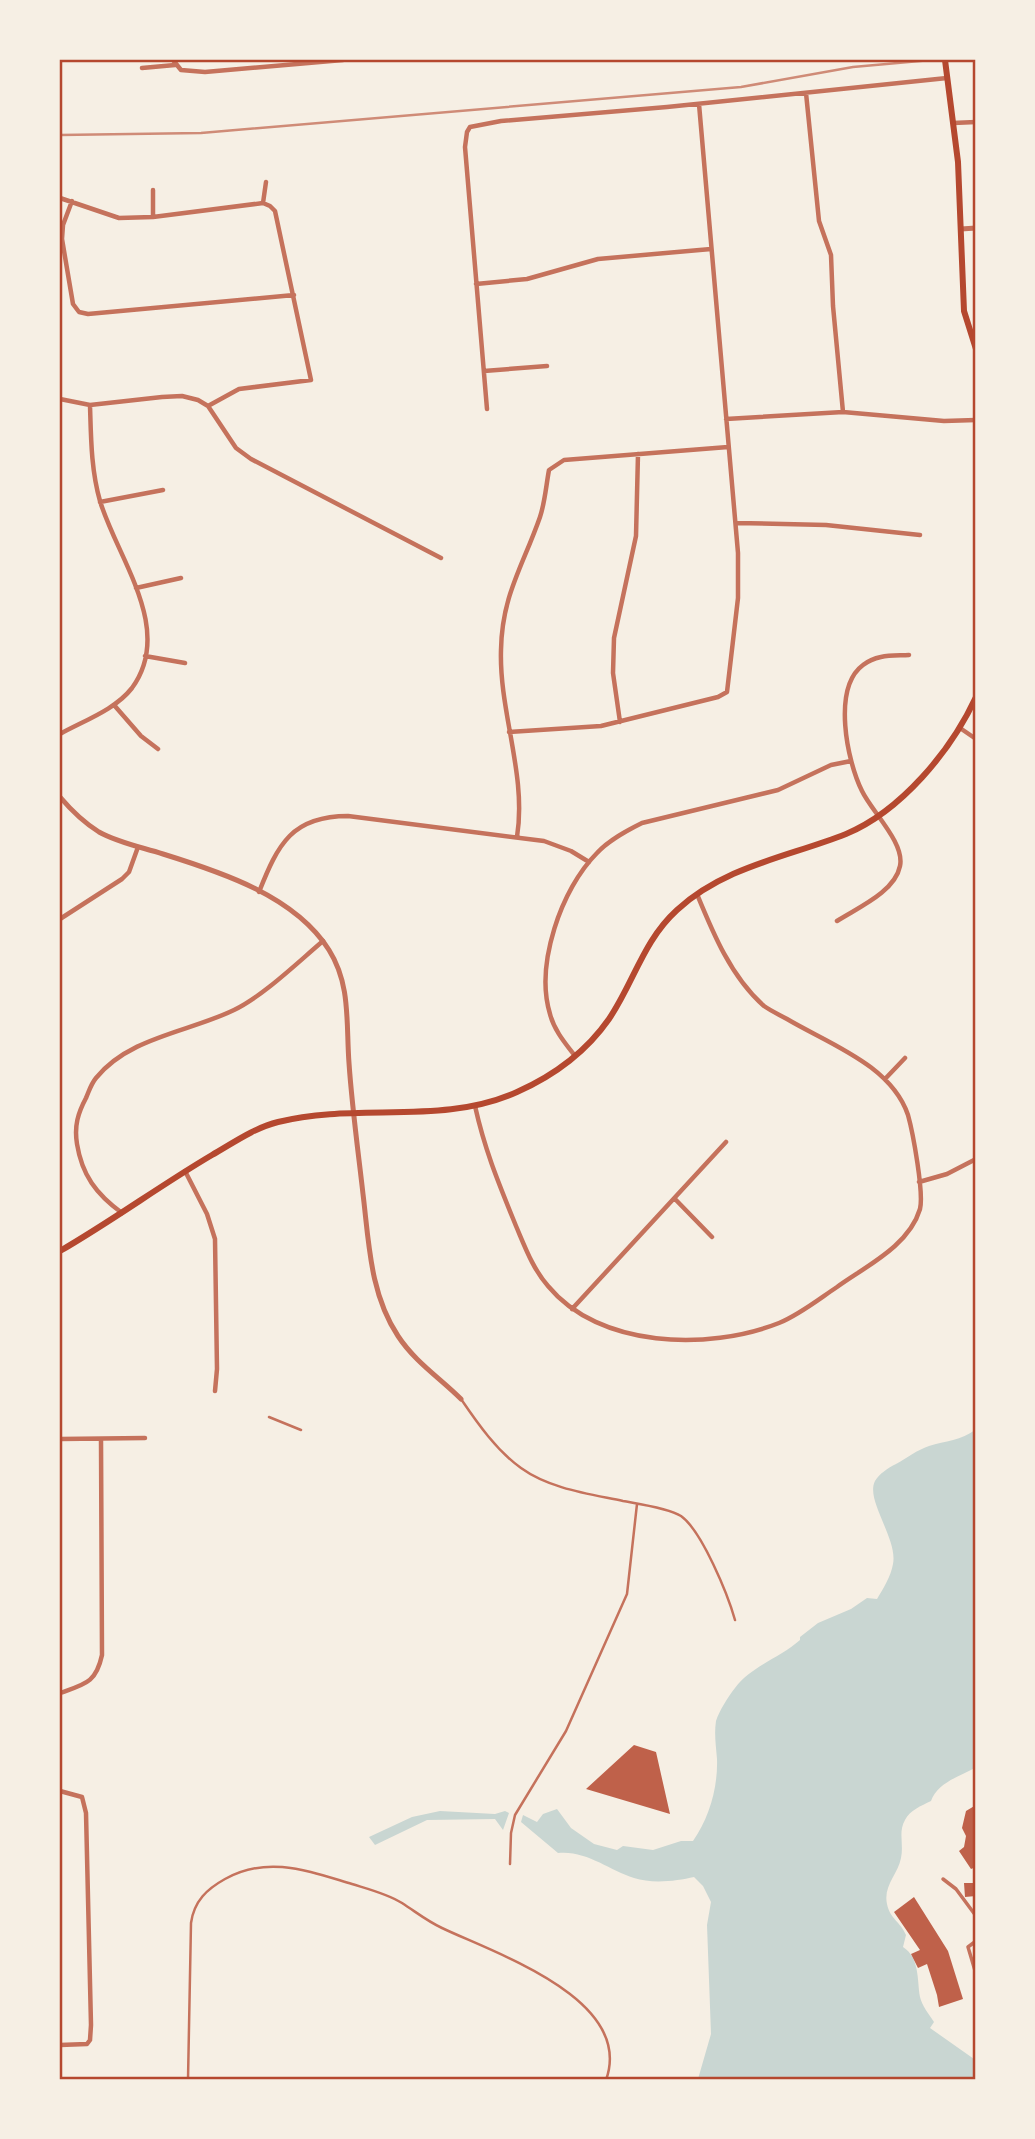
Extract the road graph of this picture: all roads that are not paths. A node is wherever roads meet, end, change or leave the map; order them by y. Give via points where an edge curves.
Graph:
1 (343, 60) edge
2 (945, 60) edge
3 (174, 62) edge
4 (142, 68) dead end
5 (947, 78) junction
6 (806, 93) junction
7 (699, 104) junction
8 (975, 122) edge
9 (953, 123) junction
10 (266, 182) dead end
11 (153, 190) dead end
12 (60, 198) edge
13 (72, 201) junction
14 (263, 203) junction
15 (153, 216) junction
16 (975, 228) edge
17 (961, 229) junction
18 (711, 249) junction
19 (476, 284) junction
20 (294, 295) junction
21 (975, 349) edge
22 (547, 366) dead end
23 (484, 371) junction
24 (60, 399) edge
25 (90, 405) junction
26 (208, 406) junction
27 (487, 408) dead end
28 (843, 412) junction
29 (726, 419) junction
30 (975, 420) edge
31 (728, 447) junction
32 (638, 454) junction
33 (163, 489) dead end
34 (100, 502) junction
35 (736, 523) junction
36 (920, 535) dead end
37 (441, 558) dead end
38 (181, 578) dead end
39 (136, 588) junction
40 (909, 655) dead end
41 (145, 656) junction
42 (185, 663) dead end
43 (975, 697) edge
44 (114, 705) junction
45 (620, 722) junction
46 (960, 728) junction
47 (509, 732) junction
48 (60, 734) edge
49 (975, 738) edge
50 (158, 749) dead end
51 (851, 761) junction
52 (60, 797) edge
53 (62, 804) edge
54 (877, 816) junction
55 (517, 836) junction
56 (138, 847) junction
57 (589, 862) junction
58 (259, 892) junction
59 (697, 894) junction
60 (60, 919) edge
61 (837, 921) dead end
62 (323, 941) junction
63 (575, 1056) junction
64 (905, 1058) dead end
65 (885, 1079) junction
66 (475, 1106) junction
67 (352, 1113) junction
68 (726, 1142) dead end
69 (975, 1159) edge
70 (185, 1171) junction
71 (919, 1182) junction
72 (675, 1199) junction
73 (122, 1213) junction
74 (712, 1237) dead end
75 (60, 1251) edge
76 (572, 1309) junction
77 (215, 1391) dead end
78 (461, 1399) joint
79 (269, 1418) dead end
80 (301, 1430) dead end
81 (145, 1438) dead end
82 (60, 1439) edge
83 (100, 1439) junction
84 (637, 1504) junction
85 (735, 1620) dead end
86 (60, 1693) edge
87 (60, 1791) edge
88 (510, 1864) dead end
89 (943, 1879) dead end
90 (975, 1916) edge
91 (975, 1941) edge
92 (975, 1974) edge
93 (60, 2045) edge
94 (188, 2080) edge
95 (606, 2080) edge

1 - 3 street via 205,72 181,69
2 - 5 main road
3 - 4 street
5 - 6 street
5 - 9 main road
6 - 7 street
6 - 28 street via 819,220 831,255
7 - 18 street
7 - 19 street via 470,127 466,140
8 - 9 street
9 - 17 main road
10 - 14 street
11 - 15 street
12 - 13 street
13 - 15 street via 119,218
13 - 20 street via 62,239 73,304 79,312
14 - 15 street
14 - 20 street via 275,211
16 - 17 street
17 - 21 main road via 964,310
18 - 19 street via 598,259 527,279
18 - 29 street
19 - 23 street
20 - 26 street via 312,380 239,389
22 - 23 street
23 - 27 street
24 - 25 street
25 - 26 street via 182,396
25 - 34 street via 91,450
26 - 37 street via 226,436 251,459
28 - 29 street
28 - 30 street
29 - 31 street
31 - 32 street
31 - 35 street
32 - 45 street via 636,536 614,638
32 - 47 street via 564,460 549,470 540,518 509,594 502,632
33 - 34 street
34 - 39 street
35 - 36 street via 826,525
35 - 45 street via 738,598 727,692
38 - 39 street
39 - 41 street via 146,619
40 - 51 street via 870,660 853,675 845,697
41 - 42 street
41 - 44 street via 132,688
43 - 46 main road
44 - 48 street
44 - 50 street
45 - 47 street via 586,729
46 - 49 street
46 - 54 main road via 924,775
47 - 55 street via 520,799
51 - 54 street
51 - 57 street via 831,765 778,790 642,823
52 - 53 street
53 - 56 street via 100,832
54 - 59 main road via 848,833 744,869
54 - 61 street via 895,840 901,864 895,879
55 - 57 street via 556,845
55 - 58 street via 331,816 306,823 289,835
56 - 58 street via 208,868
56 - 60 street via 122,880
57 - 63 street via 556,921 546,972 550,1014
58 - 62 street via 298,916
59 - 63 main road via 664,923 642,953 609,1018
59 - 65 street via 738,977 765,1006
62 - 67 street via 341,972 348,1002
62 - 73 street via 234,1010 122,1055 95,1079 78,1115 75,1135 80,1163 102,1199
63 - 66 main road via 516,1092
64 - 65 street
65 - 71 street via 908,1116
66 - 67 main road
66 - 76 street via 489,1162 533,1264
67 - 70 main road via 275,1123
67 - 78 street via 372,1266 384,1310 412,1354
68 - 72 street
69 - 71 street
70 - 73 main road
70 - 77 street via 215,1239
71 - 76 street via 920,1207 914,1224 891,1250 782,1322 735,1336 659,1339 626,1334
72 - 74 street
72 - 76 street
73 - 75 main road
78 - 84 lane via 520,1468 558,1486
79 - 80 lane
81 - 83 street
82 - 83 street
83 - 86 street via 102,1655 93,1679
84 - 85 lane via 683,1518 728,1595
84 - 88 lane via 627,1594 566,1731 515,1815
87 - 93 street via 82,1797 86,1813 91,2025 88,2044
89 - 90 street
91 - 92 street via 968,1947
94 - 95 lane via 191,1923 198,1900 237,1873 273,1865 305,1870 398,1901 421,1919 532,1969 575,1999 595,2020 606,2038 610,2058

